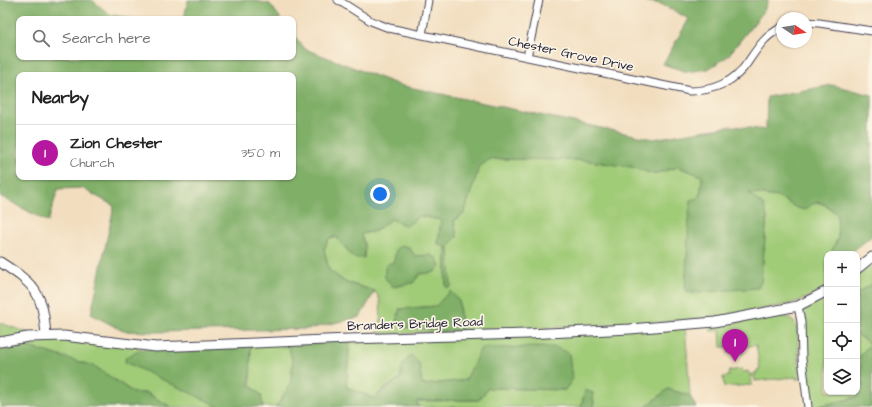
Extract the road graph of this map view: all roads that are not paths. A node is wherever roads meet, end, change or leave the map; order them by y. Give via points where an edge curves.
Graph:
1 (338, 0) edge
2 (428, 0) edge
3 (539, 0) edge
4 (812, 22) edge
5 (776, 30) edge
6 (872, 31) edge
7 (422, 35) junction
8 (527, 57) junction
9 (872, 257) edge
10 (0, 262) edge
11 (860, 267) edge
12 (824, 292) edge
13 (798, 306) junction
14 (46, 336) junction
15 (0, 342) edge
16 (808, 407) edge

1 - 7 street, Chester Grove Drive via 371,21
2 - 7 street
3 - 8 street
4 - 6 street
5 - 8 street, Chester Grove Drive via 761,42 748,63 729,82 700,91
7 - 8 street, Chester Grove Drive
9 - 11 street
10 - 14 street via 22,276 33,287 45,318
12 - 13 street, Branders Bridge Road
13 - 14 street, Branders Bridge Road via 715,322 527,334 156,347
13 - 16 street
14 - 15 street, Branders Bridge Road via 28,336

